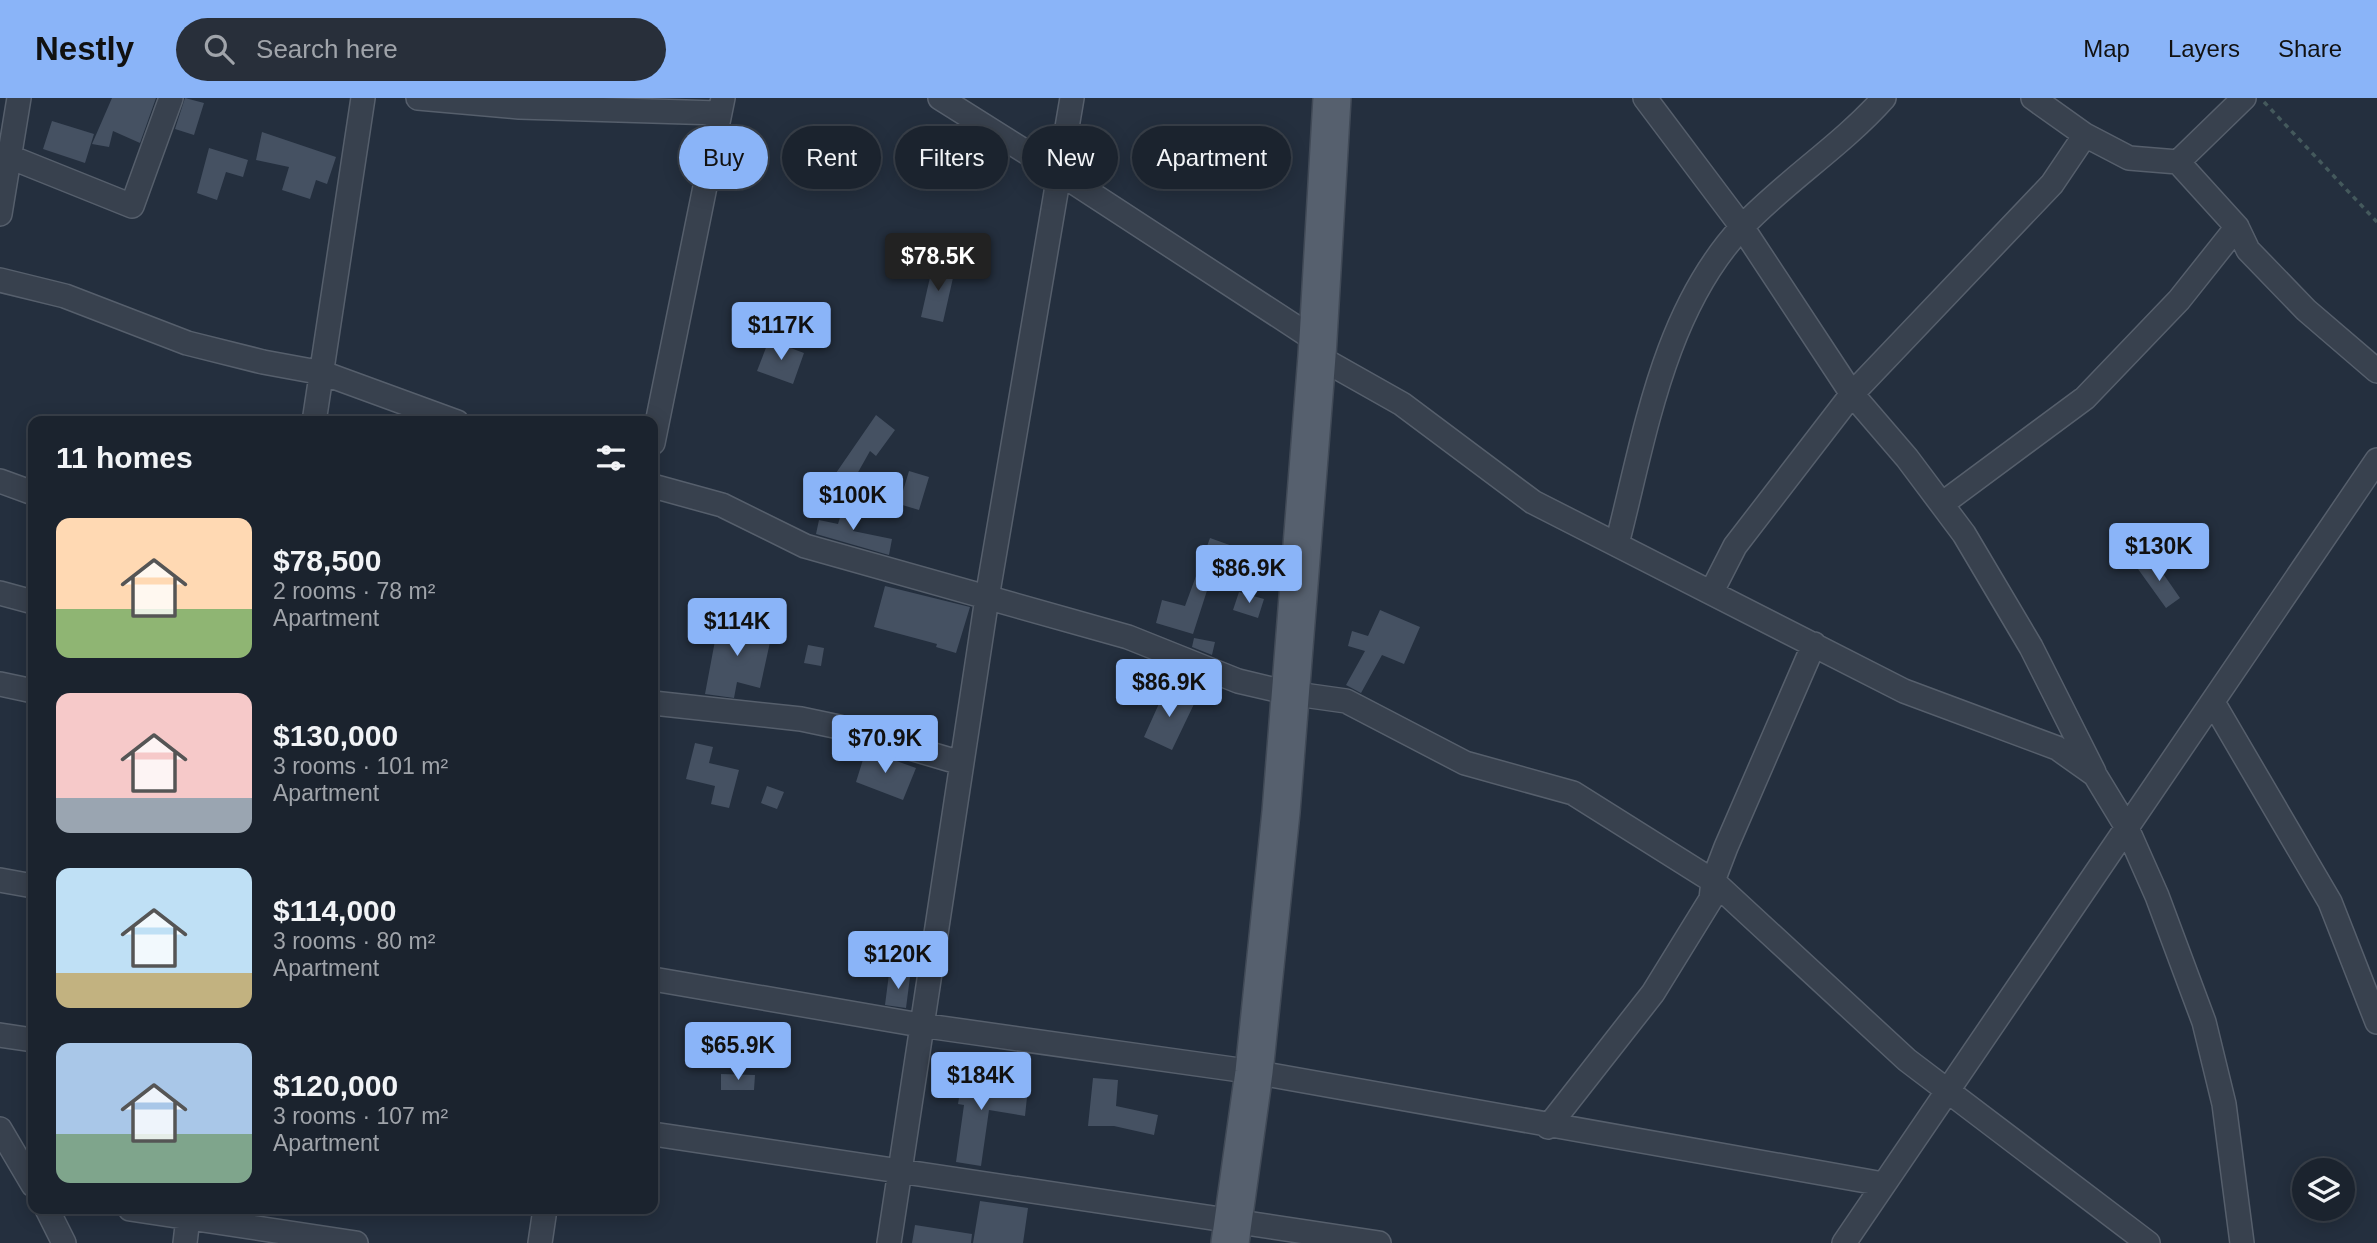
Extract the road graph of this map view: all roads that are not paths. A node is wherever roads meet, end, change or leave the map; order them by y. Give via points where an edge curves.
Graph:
1 (19, 98) edge
2 (171, 98) edge
3 (363, 98) edge
4 (418, 98) edge
5 (940, 98) edge
6 (1072, 98) edge
7 (1332, 98) edge
8 (1645, 98) edge
9 (1884, 98) edge
10 (2033, 98) edge
11 (2244, 98) edge
12 (721, 106) edge
13 (1068, 126) edge
14 (2085, 135) junction
15 (1022, 150) edge
16 (10, 157) junction
17 (2178, 162) junction
18 (1058, 189) edge
19 (1083, 189) edge
20 (0, 214) edge
21 (1742, 227) junction
22 (2237, 227) junction
23 (0, 280) edge
24 (1317, 349) junction
25 (2377, 371) edge
26 (323, 373) junction
27 (1852, 394) junction
28 (315, 416) edge
29 (441, 416) edge
30 (658, 418) edge
31 (2377, 460) edge
32 (0, 481) edge
33 (658, 487) edge
34 (28, 491) edge
35 (1942, 504) junction
36 (1618, 544) junction
37 (1712, 591) junction
38 (0, 593) edge
39 (987, 598) junction
40 (28, 600) edge
41 (1814, 644) junction
42 (0, 684) edge
43 (28, 690) edge
44 (1289, 693) junction
45 (658, 704) edge
46 (2214, 704) junction
47 (961, 763) junction
48 (2095, 775) junction
49 (2126, 826) junction
50 (0, 880) edge
51 (1713, 881) junction
52 (28, 885) edge
53 (658, 980) edge
54 (2377, 1021) edge
55 (920, 1025) junction
56 (0, 1035) edge
57 (28, 1039) edge
58 (1254, 1072) junction
59 (1948, 1090) junction
60 (1548, 1127) junction
61 (0, 1129) edge
62 (658, 1135) edge
63 (899, 1172) junction
64 (28, 1177) edge
65 (1883, 1184) junction
66 (50, 1214) edge
67 (189, 1214) edge
68 (544, 1214) edge
69 (1232, 1231) edge
70 (64, 1243) edge
71 (185, 1243) edge
72 (356, 1243) edge
73 (540, 1243) edge
74 (889, 1243) edge
75 (1379, 1243) edge
76 (1844, 1243) edge
77 (2148, 1243) edge
78 (2242, 1243) edge

1 - 16 street
2 - 16 street via 132,206
3 - 26 street
4 - 12 street via 519,107
5 - 15 street
6 - 13 street
7 - 24 main road
8 - 21 street
9 - 21 street via 1857,128
10 - 14 street
11 - 17 street
12 - 30 street
14 - 17 street via 2129,158
14 - 27 street via 2052,184
16 - 20 street
17 - 22 street
18 - 39 street
19 - 24 street
21 - 27 street
21 - 36 street via 1700,285 1662,368
22 - 25 street via 2248,250 2306,310
22 - 35 street via 2179,300 2085,398
23 - 26 street via 65,296 187,343
24 - 36 street via 1402,404 1533,502
24 - 44 main road
26 - 28 street
26 - 29 street
27 - 35 street
27 - 37 street via 1735,547
31 - 46 street
32 - 34 street
33 - 39 street via 722,505 805,546
35 - 48 street via 2025,637
36 - 37 street
37 - 41 street
38 - 40 street
39 - 44 street via 1128,637 1238,681
39 - 47 street
41 - 48 street via 1904,691 2057,748
41 - 51 street
42 - 43 street
44 - 51 street via 1346,701 1465,763 1573,793
44 - 58 main road
45 - 47 street via 801,719
46 - 49 street
46 - 54 street via 2330,902
47 - 55 street
48 - 49 street
49 - 59 street
49 - 78 street via 2204,1022 2224,1104
50 - 52 street
51 - 59 street via 1907,1060
51 - 60 street via 1711,899 1653,993
53 - 55 street
55 - 58 street
55 - 63 street
56 - 57 street
58 - 60 street
58 - 69 main road
59 - 65 street
59 - 77 street
60 - 65 street
61 - 64 street
62 - 63 street
63 - 69 street
63 - 74 street
65 - 76 street
66 - 70 street
67 - 71 street
67 - 72 street
68 - 73 street
69 - 75 street

